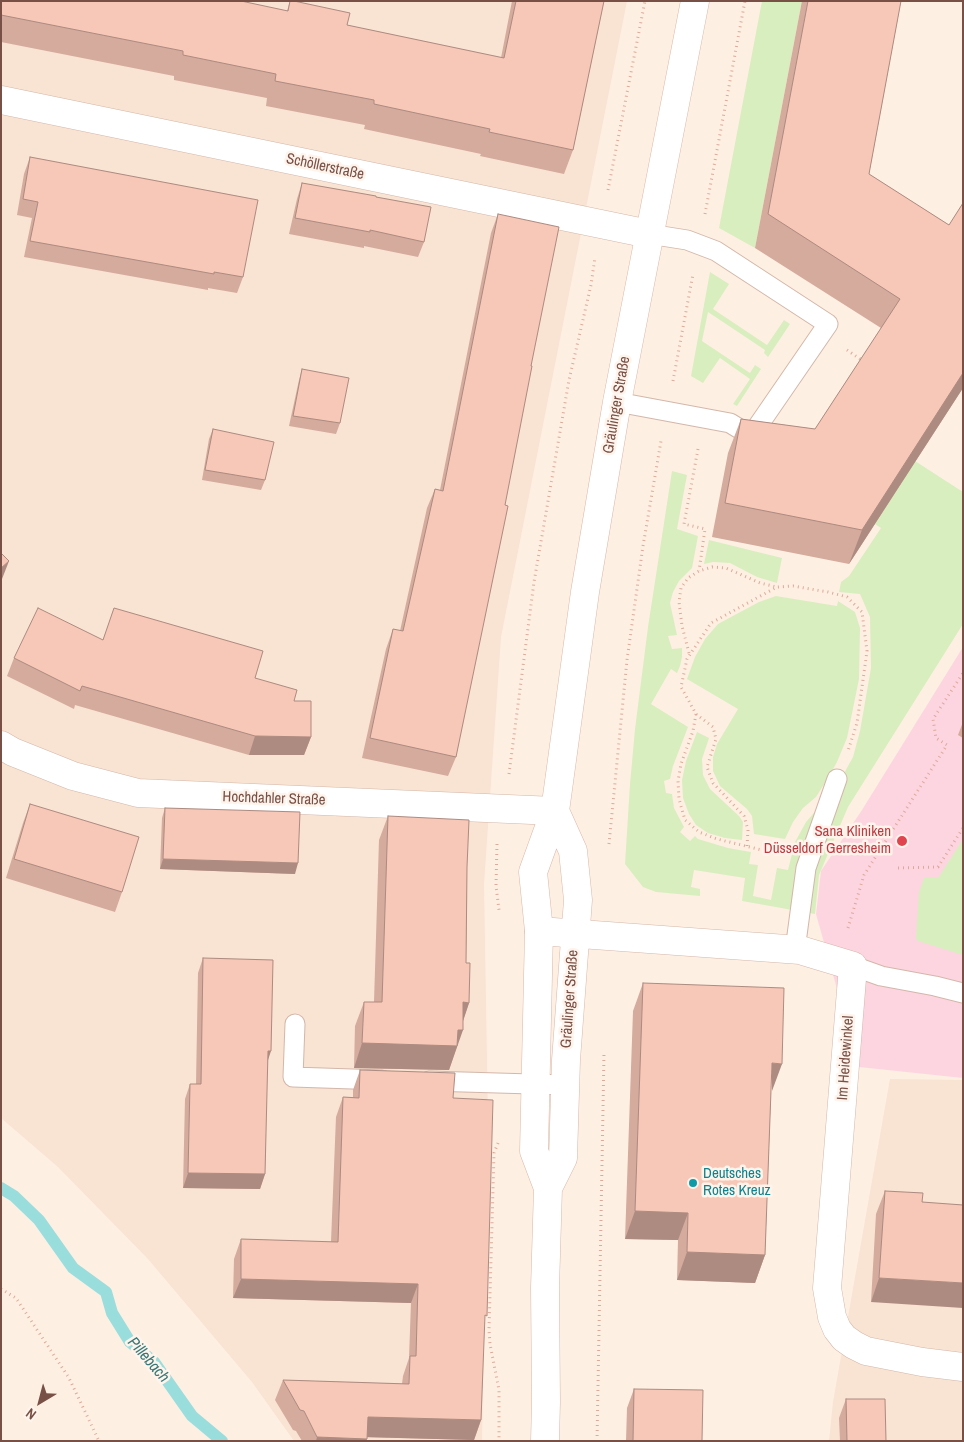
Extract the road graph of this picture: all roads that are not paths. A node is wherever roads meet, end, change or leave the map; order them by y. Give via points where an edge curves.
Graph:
1 (695, 1) edge
2 (1, 100) edge
3 (649, 234) junction
4 (617, 402) junction
5 (1, 746) edge
6 (836, 779) road end
7 (555, 811) junction
8 (539, 931) junction
9 (575, 934) junction
10 (795, 950) junction
11 (845, 964) junction
12 (963, 993) edge
13 (295, 1024) dead end
14 (536, 1084) junction
15 (566, 1085) junction
16 (548, 1188) junction
17 (963, 1367) edge
18 (544, 1441) edge

1 - 3 street, Gräulinger Straße
2 - 3 street, Schöllerstraße
3 - 4 street, Gräulinger Straße
3 - 4 lane via 687,240 716,251 828,324 752,436 730,423
4 - 7 street, Gräulinger Straße via 584,592
5 - 7 street, Hochdahler Straße via 73,776 138,793
6 - 10 lane via 806,868
7 - 8 street, Gräulinger Straße via 533,872
7 - 9 street, Gräulinger Straße via 573,851 578,900
8 - 9 street
8 - 14 street, Gräulinger Straße
9 - 10 street
9 - 15 street, Gräulinger Straße
10 - 11 street
11 - 12 lane via 882,976
11 - 17 street, Im Heidewinkel via 827,1288 832,1317 844,1338 866,1351
13 - 14 lane via 293,1077
14 - 15 lane
14 - 16 street, Gräulinger Straße via 534,1150
15 - 16 street, Gräulinger Straße via 563,1158
16 - 18 street, Gräulinger Straße

